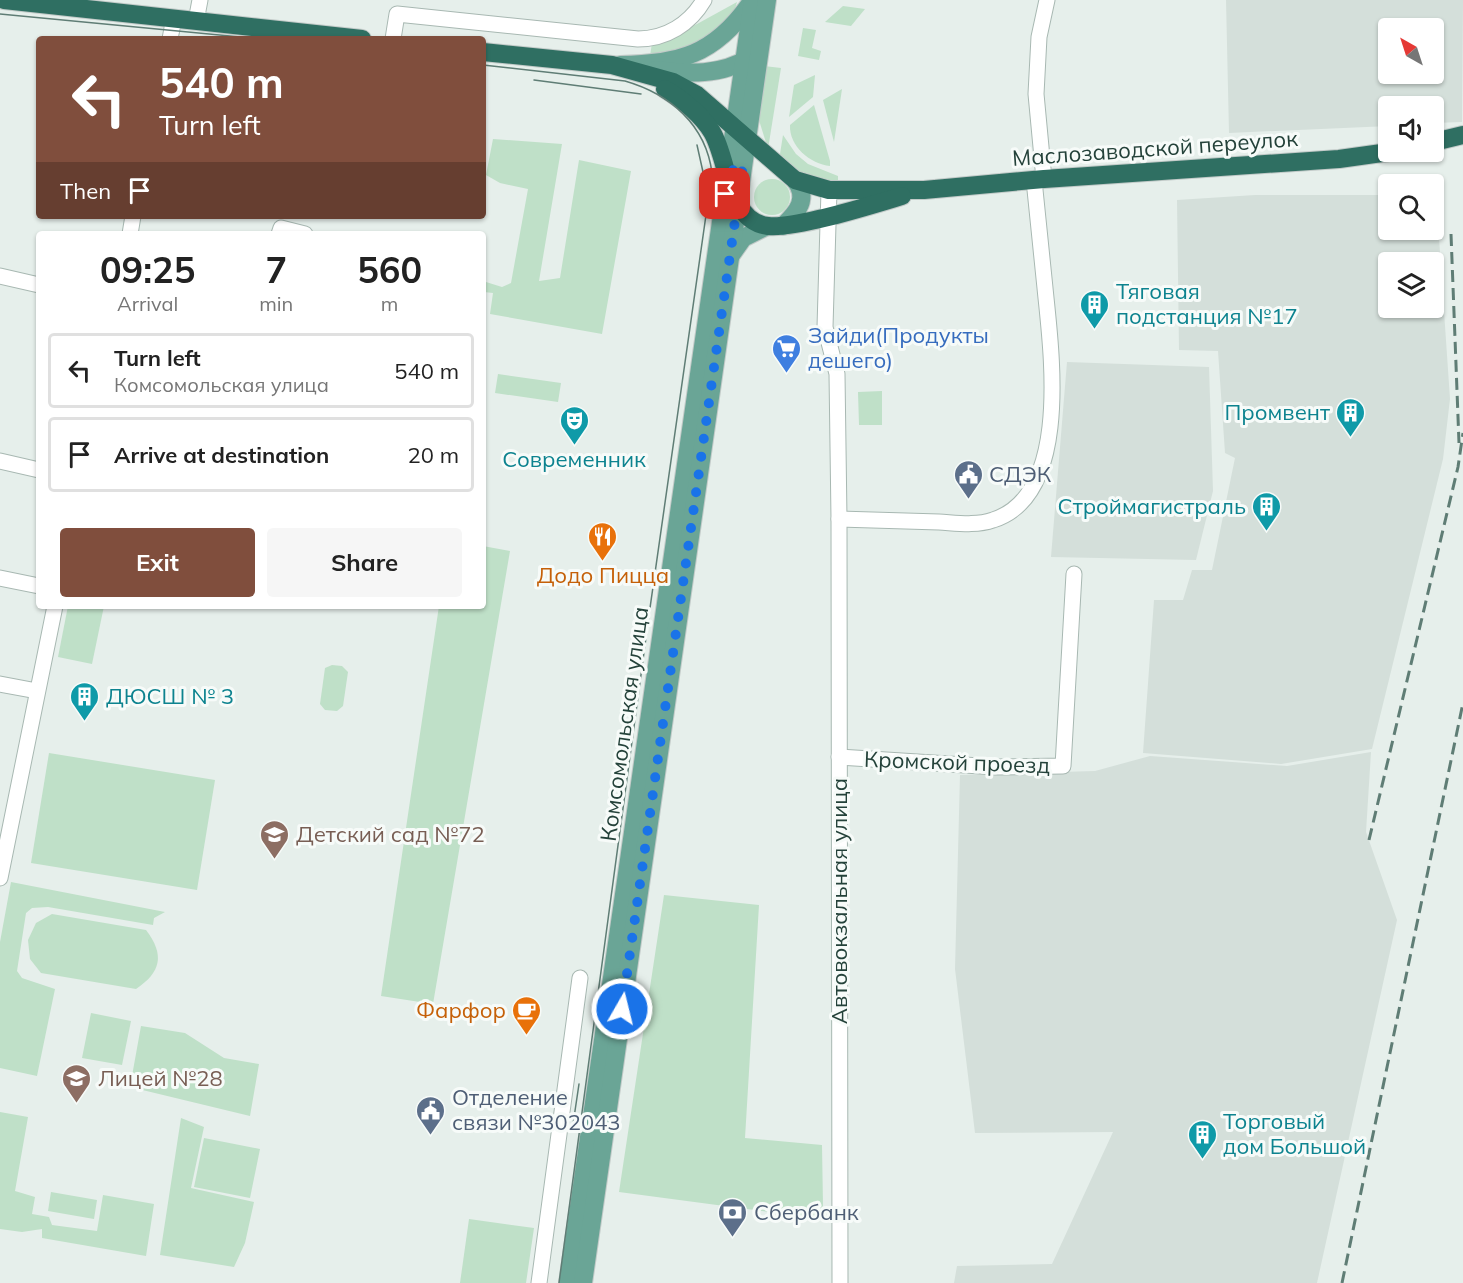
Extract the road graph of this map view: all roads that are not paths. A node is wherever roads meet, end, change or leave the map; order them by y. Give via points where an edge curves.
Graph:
1 (4, 0) edge
2 (201, 0) edge
3 (704, 0) edge
4 (753, 0) edge
5 (767, 0) edge
6 (1047, 0) edge
7 (174, 18) junction
8 (196, 21) junction
9 (171, 36) edge
10 (334, 36) edge
11 (393, 36) edge
12 (759, 50) junction
13 (486, 52) edge
14 (744, 62) junction
15 (612, 65) junction
16 (740, 132) junction
17 (1463, 135) edge
18 (1444, 140) edge
19 (1378, 154) edge
20 (779, 168) junction
21 (736, 169) junction
22 (1039, 179) junction
23 (795, 180) junction
24 (829, 190) junction
25 (924, 190) junction
26 (738, 203) junction
27 (827, 216) junction
28 (775, 226) junction
29 (280, 231) edge
30 (293, 231) edge
31 (730, 256) junction
32 (0, 276) edge
33 (36, 284) edge
34 (0, 461) edge
35 (36, 469) edge
36 (839, 519) junction
37 (1074, 574) dead end
38 (0, 578) edge
39 (36, 585) edge
40 (54, 609) edge
41 (0, 684) edge
42 (37, 691) junction
43 (839, 757) junction
44 (5, 816) edge
45 (0, 878) edge
46 (580, 978) dead end
47 (539, 1283) edge
48 (568, 1283) edge
49 (583, 1283) edge
50 (840, 1283) edge

1 - 7 highway
2 - 8 street
3 - 11 street via 697,13 683,25 653,38 397,14
4 - 14 main road, Комсомольская улица
4 - 15 main road via 727,34 707,48 662,63
5 - 12 main road, Комсомольская улица
6 - 22 street via 1039,37 1036,94
7 - 8 highway
7 - 9 street
8 - 10 highway
12 - 14 main road
12 - 16 main road, Комсомольская улица
13 - 15 highway
14 - 15 main road via 698,73
14 - 16 main road, Комсомольская улица
15 - 16 highway via 685,88
15 - 21 highway via 663,87 691,107
16 - 20 highway
16 - 21 main road, Комсомольская улица
17 - 18 highway
19 - 22 highway, Маслозаводской переулок
20 - 21 main road via 758,163
20 - 23 highway
21 - 26 highway, Комсомольская улица
21 - 48 main road, Комсомольская улица
22 - 25 highway, Маслозаводской переулок
22 - 36 street via 1052,392 1047,447 1030,490 1007,513 980,524
23 - 24 highway, Маслозаводской переулок
23 - 28 main road via 802,201 798,210
24 - 25 highway, Маслозаводской переулок
24 - 27 street, Автовокзальная улица
25 - 27 highway, Маслозаводской переулок
26 - 28 highway via 751,219
26 - 31 main road, Комсомольская улица
27 - 28 highway, Маслозаводской переулок
27 - 36 street, Автовокзальная улица via 825,327 837,374
28 - 31 main road via 743,238
29 - 30 street
31 - 49 main road, Комсомольская улица
32 - 33 street
34 - 35 street
36 - 43 street, Автовокзальная улица
37 - 43 street, Кромской проезд via 1063,766 996,767
38 - 39 street
40 - 42 street
41 - 42 street
42 - 44 street
43 - 50 street, Автовокзальная улица
44 - 45 street
46 - 47 street

